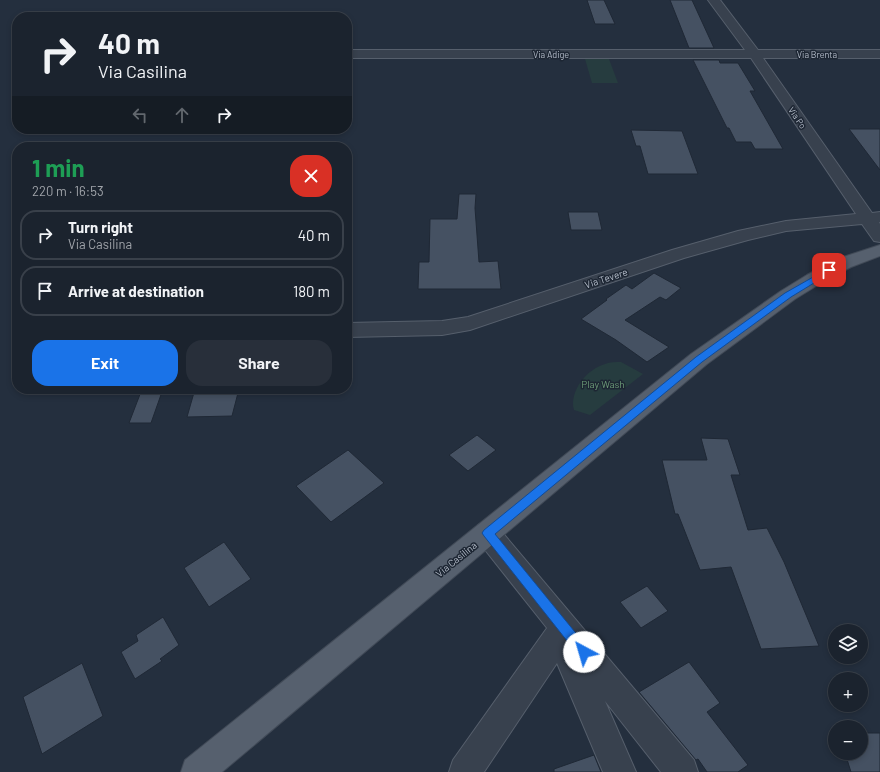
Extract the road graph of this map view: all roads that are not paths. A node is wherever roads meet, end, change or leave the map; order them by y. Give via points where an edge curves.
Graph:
1 (714, 0) edge
2 (352, 54) edge
3 (880, 54) edge
4 (755, 56) junction
5 (873, 218) edge
6 (880, 237) edge
7 (880, 250) edge
8 (352, 330) edge
9 (488, 533) junction
10 (562, 631) junction
11 (197, 772) edge
12 (465, 772) edge
13 (620, 772) edge
14 (682, 772) edge

1 - 4 street, Via Po
2 - 4 street, Via Adige
3 - 4 street, Via Brenta
4 - 5 street, Via Po
5 - 6 street, Via Po
5 - 8 street, Via Tevere via 799,224 744,235 678,254 470,324 442,328
7 - 9 main road, Via Casilina via 837,266 788,295 699,360
9 - 10 street
9 - 11 main road, Via Casilina
10 - 12 street
10 - 13 street
10 - 14 street

